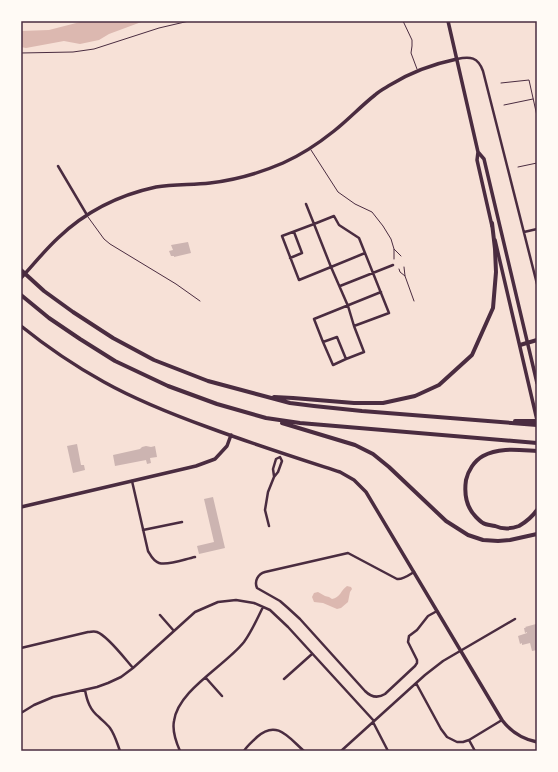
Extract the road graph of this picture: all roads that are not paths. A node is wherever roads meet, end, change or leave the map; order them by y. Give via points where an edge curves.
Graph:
1 (189, 21) edge
2 (403, 21) edge
3 (448, 21) edge
4 (21, 53) edge
5 (457, 59) junction
6 (418, 71) junction
7 (309, 148) junction
8 (478, 152) junction
9 (58, 166) dead end
10 (306, 204) dead end
11 (87, 215) junction
12 (492, 223) junction
13 (314, 224) junction
14 (537, 230) edge
15 (294, 232) junction
16 (524, 232) junction
17 (394, 249) junction
18 (365, 253) junction
19 (401, 256) dead end
20 (290, 258) junction
21 (394, 259) dead end
22 (393, 265) dead end
23 (331, 267) junction
24 (404, 267) dead end
25 (399, 269) dead end
26 (21, 270) edge
27 (373, 273) junction
28 (405, 276) junction
29 (21, 278) edge
30 (537, 284) edge
31 (340, 286) junction
32 (381, 292) junction
33 (21, 295) edge
34 (200, 301) dead end
35 (414, 301) dead end
36 (348, 306) junction
37 (21, 326) edge
38 (354, 326) junction
39 (537, 340) edge
40 (323, 342) junction
41 (528, 343) junction
42 (520, 345) junction
43 (346, 359) junction
44 (537, 383) edge
45 (267, 397) junction
46 (266, 418) junction
47 (450, 418) junction
48 (537, 421) edge
49 (537, 425) edge
50 (231, 435) junction
51 (537, 443) edge
52 (537, 451) edge
53 (282, 453) junction
54 (280, 457) junction
55 (274, 477) junction
56 (132, 481) junction
57 (21, 506) edge
58 (537, 510) edge
59 (182, 522) dead end
60 (269, 526) dead end
61 (143, 530) junction
62 (537, 534) edge
63 (195, 557) dead end
64 (414, 572) junction
65 (263, 607) junction
66 (437, 610) junction
67 (160, 615) dead end
68 (515, 619) dead end
69 (174, 630) junction
70 (21, 648) edge
71 (461, 651) junction
72 (312, 654) junction
73 (133, 668) junction
74 (206, 678) junction
75 (284, 679) dead end
76 (416, 683) junction
77 (85, 690) junction
78 (222, 696) dead end
79 (21, 713) edge
80 (502, 720) junction
81 (373, 722) junction
82 (469, 740) junction
83 (537, 742) edge
84 (120, 751) edge
85 (180, 751) edge
86 (244, 751) edge
87 (304, 751) edge
88 (341, 751) edge
89 (388, 751) edge
90 (475, 751) edge

1 - 4 lane via 94,49
2 - 6 lane via 412,40 412,53
3 - 5 main road
5 - 6 main road
5 - 8 main road
5 - 16 street via 474,58 481,64
6 - 7 main road via 376,94 335,131
7 - 11 main road via 283,163 234,179 156,187 127,195 100,206
7 - 17 lane via 338,192 372,212 391,239
8 - 12 main road via 477,160
8 - 41 main road via 484,159
9 - 11 street
10 - 13 street
11 - 29 main road via 57,238
11 - 34 lane via 110,244
12 - 42 main road
12 - 45 highway via 496,272 493,308 472,355 440,385 415,396 383,403
13 - 15 street
13 - 18 street via 334,216 339,225 359,238
13 - 23 street
14 - 16 street
15 - 20 street via 302,253
15 - 20 street via 282,236
16 - 30 street
17 - 19 lane
17 - 21 lane
18 - 23 street
18 - 27 street
20 - 23 street via 299,280
22 - 27 street
23 - 31 street
24 - 28 lane
25 - 28 lane
26 - 45 highway via 73,312 154,360 208,381
27 - 31 street
27 - 32 street
28 - 35 lane
31 - 36 street
32 - 36 street
32 - 38 street via 389,313
33 - 46 highway via 49,318 115,361 168,386
36 - 38 street
36 - 40 street via 314,319
37 - 50 main road via 57,353 135,398
38 - 43 street via 364,352
39 - 41 highway
40 - 43 street via 337,337
40 - 43 street via 333,365
41 - 42 highway
41 - 44 main road
42 - 48 main road
45 - 47 highway via 314,406
46 - 51 highway via 367,430
46 - 62 highway via 355,445 373,454 446,521 468,535 498,541
47 - 48 highway
47 - 49 highway
50 - 53 main road
50 - 56 main road via 227,446 215,459
52 - 58 highway via 504,450 483,456 467,474 465,488 466,501 472,513 482,523 502,529 517,527 531,518
53 - 54 street
53 - 64 main road via 340,472 354,480 366,492
54 - 55 street via 282,460
54 - 55 street via 276,459
55 - 60 street via 265,510
56 - 57 main road
56 - 61 street
59 - 61 street
61 - 63 street via 148,551 159,563 168,564
64 - 66 main road
64 - 66 street via 397,579 348,553 262,573 256,585 280,601 300,619 365,691 374,697 385,694 415,666 417,660 408,642 409,636
65 - 69 street via 236,600 218,602 195,612
65 - 72 street via 270,610 288,627
65 - 74 street via 243,642
66 - 71 main road
67 - 69 street
68 - 71 street
69 - 73 street
70 - 73 street via 93,632 106,638
71 - 76 street via 443,661
71 - 80 main road
72 - 75 street
72 - 81 street
73 - 77 street via 108,683
74 - 78 street
74 - 85 street via 185,696 176,711 174,734
76 - 81 street
76 - 82 street via 447,737 457,742
77 - 79 street via 53,697 34,704
77 - 84 street via 90,707 114,734
80 - 82 street
80 - 83 main road via 518,735
81 - 88 street
81 - 89 street
82 - 90 street
86 - 87 street via 260,734 273,729 279,730

